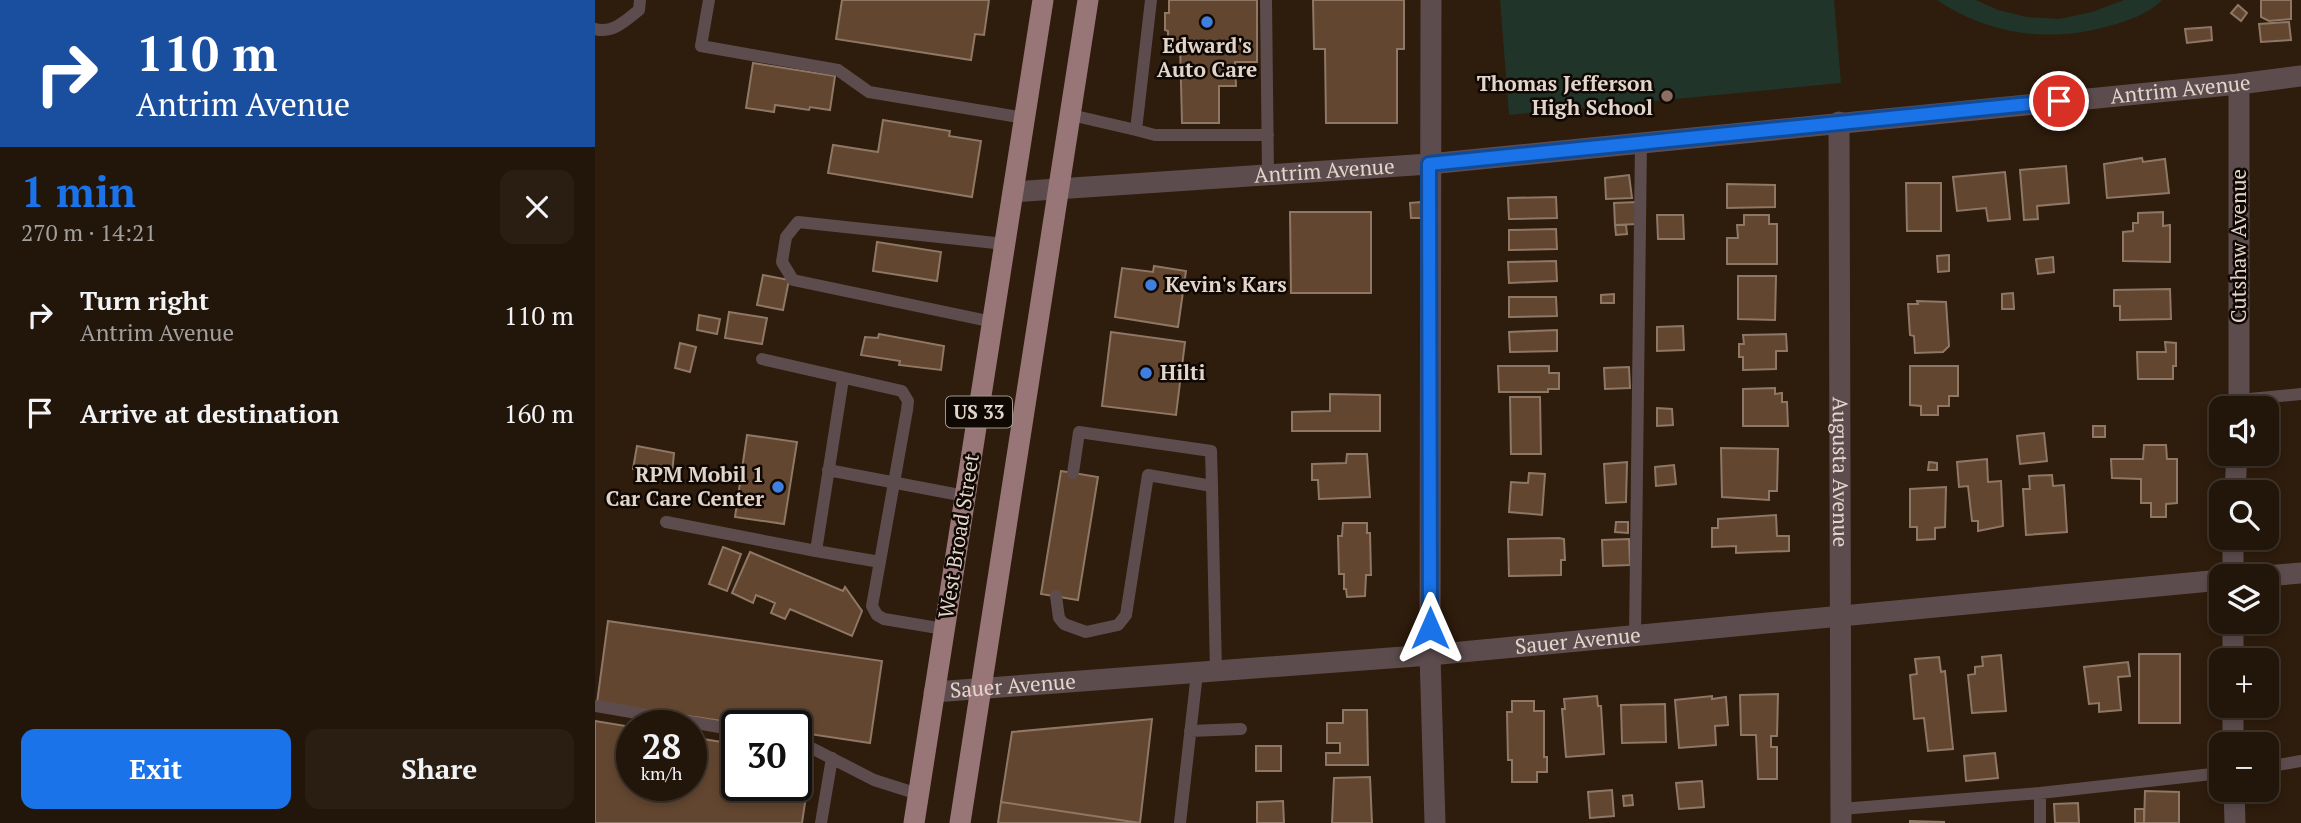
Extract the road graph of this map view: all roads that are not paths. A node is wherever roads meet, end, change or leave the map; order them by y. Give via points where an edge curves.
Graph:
1 (640, 0) edge
2 (709, 0) edge
3 (1043, 0) edge
4 (1088, 0) edge
5 (1151, 0) edge
6 (1266, 0) edge
7 (1431, 0) edge
8 (595, 29) edge
9 (2301, 76) edge
10 (2239, 84) junction
11 (1070, 115) junction
12 (1025, 118) junction
13 (1839, 122) junction
14 (1136, 130) junction
15 (1268, 135) junction
16 (1641, 142) junction
17 (1429, 164) junction
18 (1269, 175) junction
19 (1059, 189) junction
20 (1013, 192) junction
21 (1005, 244) junction
22 (993, 322) junction
23 (762, 359) dead end
24 (843, 379) junction
25 (2301, 394) edge
26 (2239, 396) edge
27 (2279, 398) edge
28 (828, 470) junction
29 (1073, 473) dead end
30 (894, 482) junction
31 (1212, 486) junction
32 (965, 496) junction
33 (666, 522) dead end
34 (816, 551) junction
35 (880, 562) junction
36 (2301, 573) edge
37 (2279, 575) edge
38 (2209, 581) edge
39 (1056, 596) dead end
40 (1840, 616) junction
41 (944, 629) junction
42 (1635, 636) junction
43 (1430, 655) junction
44 (1206, 672) junction
45 (981, 688) junction
46 (934, 692) junction
47 (595, 706) edge
48 (721, 727) edge
49 (1241, 729) dead end
50 (1190, 731) junction
51 (812, 748) edge
52 (832, 758) junction
53 (2301, 761) edge
54 (2279, 765) edge
55 (2209, 774) edge
56 (2040, 793) junction
57 (918, 794) junction
58 (2234, 802) edge
59 (1841, 816) edge
60 (821, 823) edge
61 (914, 823) edge
62 (960, 823) edge
63 (1180, 823) edge
64 (1436, 823) edge
65 (2040, 823) edge
66 (2235, 823) edge

1 - 8 lane via 639,10 617,27
2 - 12 lane via 701,46 838,70 869,92
3 - 12 main road, West Broad Street / US 33
4 - 11 main road, US 33
5 - 14 lane
6 - 15 lane
7 - 17 street
9 - 10 street, Antrim Avenue
10 - 13 street, Antrim Avenue
10 - 26 street, Cutshaw Avenue
11 - 14 lane
11 - 19 main road, US 33
12 - 20 main road, West Broad Street / US 33
13 - 16 street, Antrim Avenue
13 - 40 street, Augusta Avenue
14 - 15 lane via 1155,135
15 - 18 lane
16 - 17 street, Antrim Avenue
16 - 42 lane
17 - 18 street, Antrim Avenue
17 - 43 street
18 - 19 street, Antrim Avenue
19 - 20 street, Antrim Avenue
19 - 45 main road, US 33
20 - 21 main road, West Broad Street / US 33
21 - 22 main road, West Broad Street / US 33
21 - 22 lane via 798,222 783,249 782,262 793,280
22 - 32 main road, West Broad Street / US 33
23 - 24 lane
24 - 28 lane
24 - 30 lane via 902,391 908,401
25 - 27 lane
28 - 30 lane
28 - 34 lane
29 - 31 lane via 1079,432 1211,451
30 - 32 lane
30 - 35 lane
31 - 39 lane via 1147,475 1126,615 1118,625 1086,632 1064,624
31 - 44 lane
32 - 41 main road, West Broad Street / US 33
33 - 34 lane
34 - 35 lane
35 - 41 lane via 872,606 877,615
36 - 37 street
38 - 40 street, Sauer Avenue
40 - 42 street, Sauer Avenue
40 - 59 street, Augusta Avenue
41 - 46 main road, West Broad Street / US 33
42 - 43 street, Sauer Avenue
43 - 44 street, Sauer Avenue
43 - 64 street
44 - 45 street, Sauer Avenue
44 - 50 lane
45 - 46 street, Sauer Avenue
45 - 62 main road, US 33
46 - 57 main road, West Broad Street / US 33
47 - 48 lane
49 - 50 lane
50 - 63 lane
51 - 52 lane
52 - 57 lane via 874,780
52 - 60 lane
53 - 54 lane
55 - 56 lane
56 - 59 lane
56 - 65 lane
57 - 61 main road, West Broad Street / US 33
58 - 66 street

